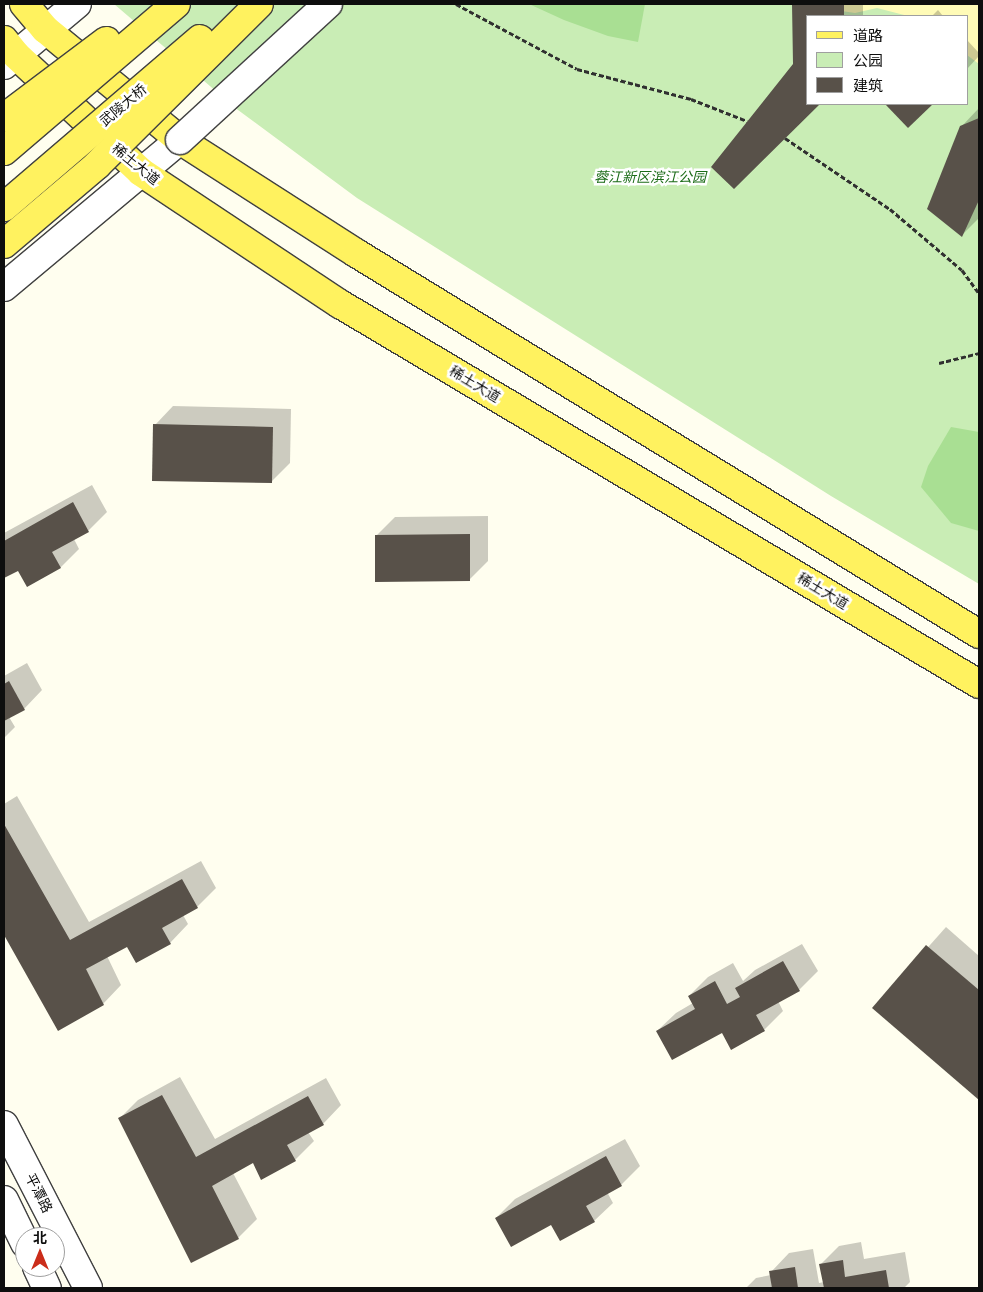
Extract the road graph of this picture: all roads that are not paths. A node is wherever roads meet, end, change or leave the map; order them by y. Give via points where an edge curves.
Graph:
1 (24, 4) edge
2 (77, 4) edge
3 (155, 4) edge
4 (176, 4) edge
5 (242, 4) edge
6 (259, 4) edge
7 (328, 4) edge
8 (45, 29) junction
9 (8, 53) edge
10 (4, 118) edge
11 (180, 140) junction
12 (4, 151) edge
13 (141, 172) junction
14 (4, 207) edge
15 (4, 244) edge
16 (4, 287) edge
17 (979, 634) edge
18 (979, 684) edge
19 (4, 1125) edge
20 (4, 1200) edge
21 (17, 1227) edge
22 (88, 1288) edge

1 - 8 main road
2 - 8 street
3 - 10 main road, bridge
4 - 12 main road, bridge
5 - 14 main road, 武陵大桥, bridge
6 - 15 main road, bridge via 97,165
7 - 11 street, bridge
8 - 9 street
8 - 11 main road
9 - 13 main road, 稀土大道
11 - 13 street
11 - 17 main road via 356,253
13 - 16 street
13 - 18 main road, 稀土大道 via 340,304
19 - 22 street, 平潭路
20 - 21 street

